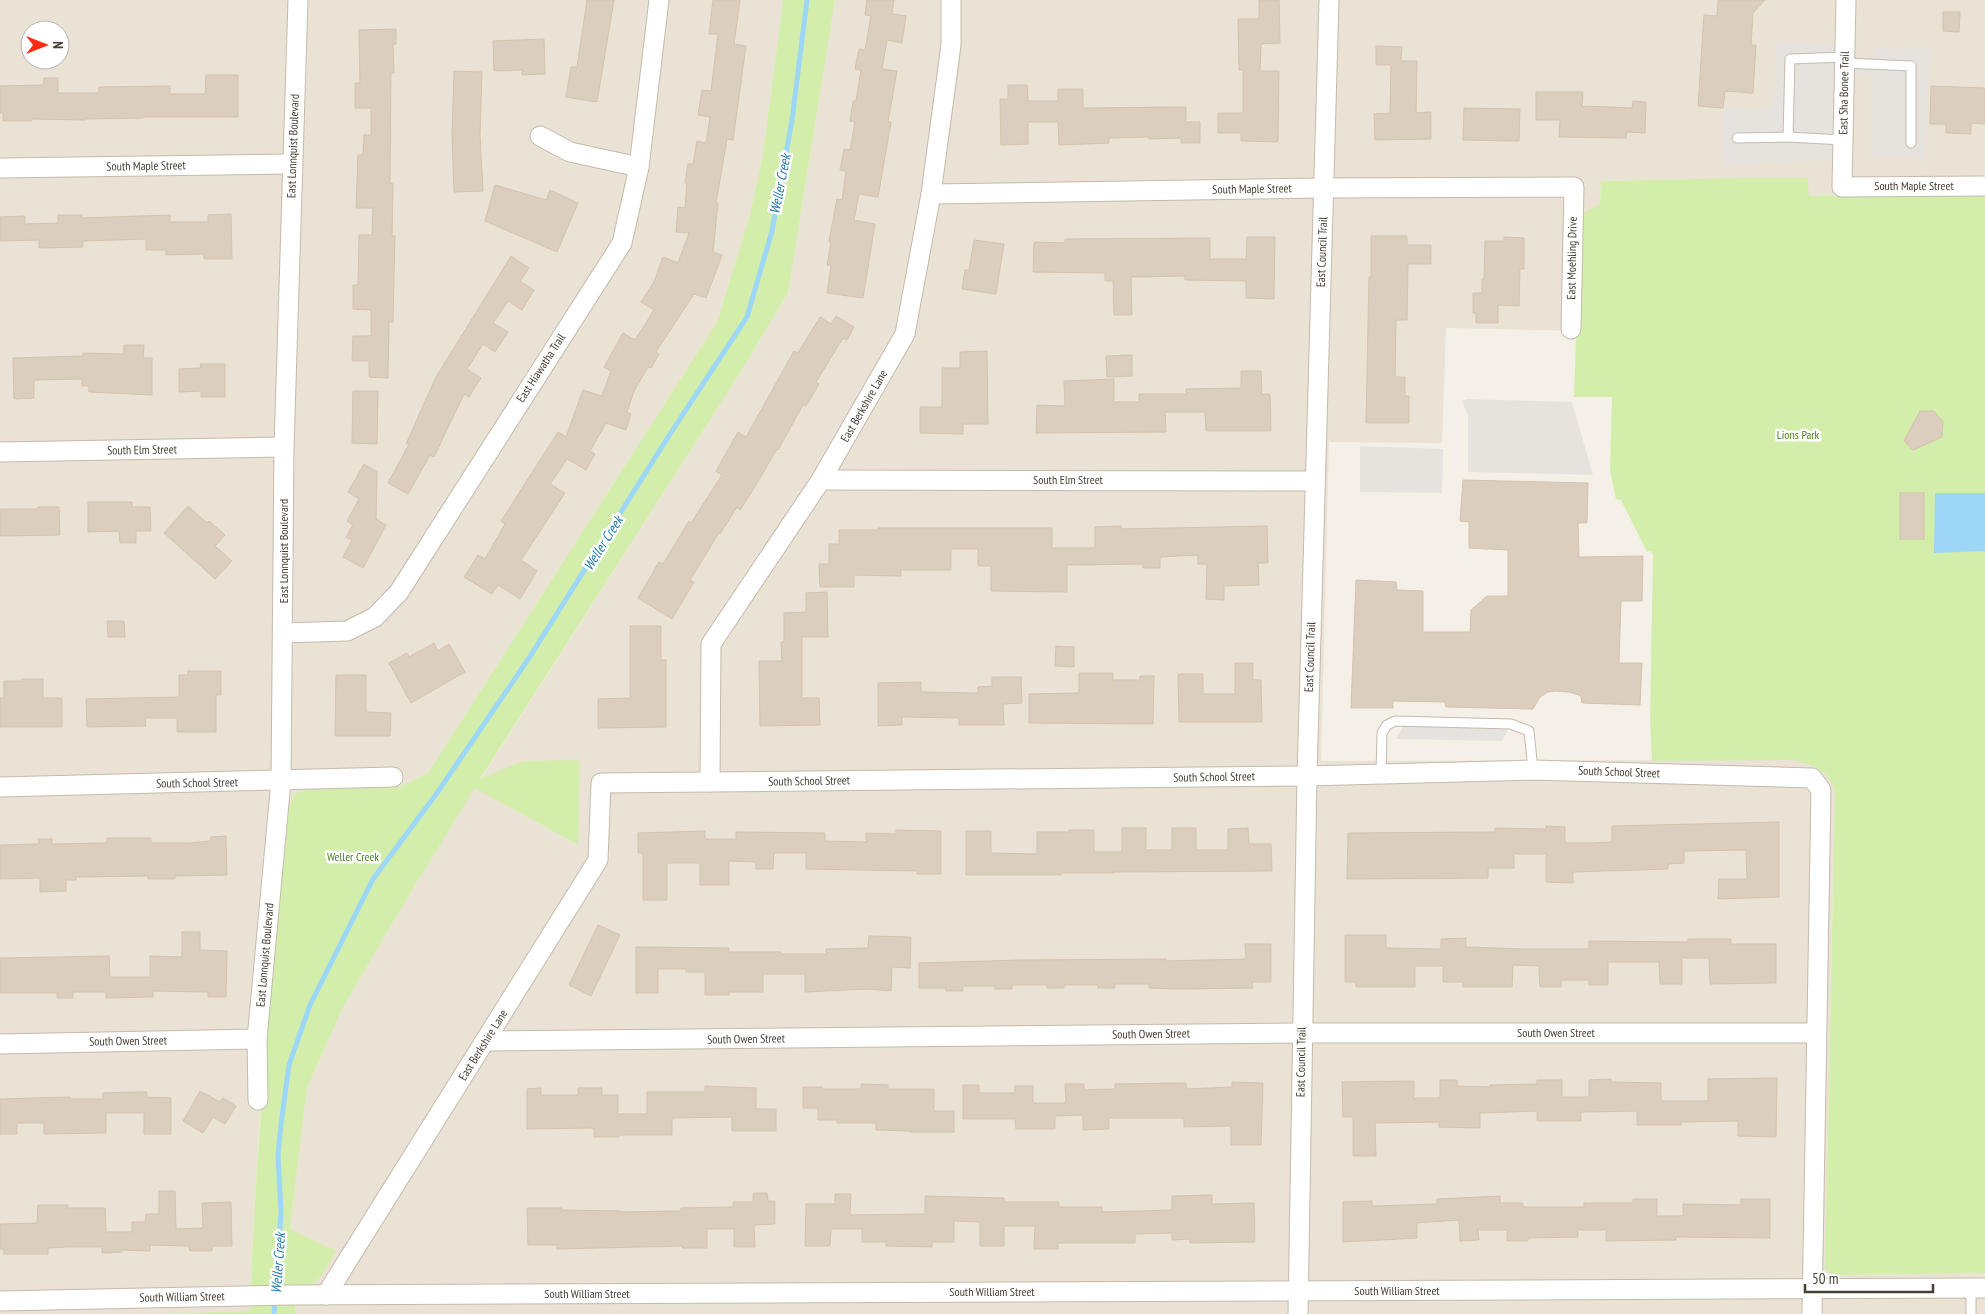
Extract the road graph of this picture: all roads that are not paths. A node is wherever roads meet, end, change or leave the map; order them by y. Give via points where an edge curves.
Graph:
1 (298, 0) edge
2 (659, 0) edge
3 (951, 0) edge
4 (1329, 0) edge
5 (1846, 0) edge
6 (1845, 60) junction
7 (540, 136) dead end
8 (1788, 137) junction
9 (1737, 138) dead end
10 (1843, 140) junction
11 (1911, 142) dead end
12 (292, 164) junction
13 (639, 167) junction
14 (0, 168) edge
15 (1985, 186) edge
16 (1574, 187) joint
17 (1842, 187) joint
18 (1324, 188) junction
19 (931, 194) junction
20 (1571, 329) dead end
21 (284, 447) junction
22 (0, 452) edge
23 (821, 480) junction
24 (1316, 481) junction
25 (283, 633) junction
26 (1533, 770) junction
27 (1381, 775) junction
28 (1307, 776) junction
29 (393, 778) dead end
30 (282, 781) junction
31 (710, 782) junction
32 (601, 783) joint
33 (0, 787) edge
34 (1816, 1032) junction
35 (1301, 1033) junction
36 (257, 1039) junction
37 (486, 1041) junction
38 (0, 1044) edge
39 (258, 1100) dead end
40 (1978, 1288) edge
41 (1813, 1289) junction
42 (1298, 1291) junction
43 (326, 1295) junction
44 (0, 1301) edge
45 (1298, 1314) edge
46 (1812, 1314) edge
47 (1970, 1314) edge

1 - 12 street, East Lonnquist Boulevard
2 - 13 street, East Hiawatha Trail
3 - 19 street, East Berkshire Lane via 951,46
4 - 18 street, East Council Trail
5 - 6 street, East Sha Bonee Trail
6 - 8 lane via 1790,59
6 - 10 street, East Sha Bonee Trail
6 - 11 lane via 1911,66
7 - 13 street via 570,152
8 - 9 lane
8 - 10 lane
10 - 17 street, East Sha Bonee Trail
12 - 14 street, South Maple Street
12 - 21 street, East Lonnquist Boulevard
13 - 25 street, East Hiawatha Trail via 622,243 399,592 375,617 347,631
15 - 17 street, South Maple Street
16 - 18 street, South Maple Street
16 - 20 street, East Moehling Drive
18 - 19 street, South Maple Street
18 - 24 street, East Council Trail
19 - 23 street, East Berkshire Lane via 905,334
21 - 22 street, South Elm Street
21 - 25 street, East Lonnquist Boulevard
23 - 24 street, South Elm Street
23 - 31 street, East Berkshire Lane via 711,644
24 - 28 street, East Council Trail
25 - 30 street, East Lonnquist Boulevard
26 - 27 street, South School Street
26 - 27 lane via 1530,731 1522,726 1395,721 1382,732
26 - 34 street, South School Street via 1812,778 1821,790
27 - 28 street, South School Street
28 - 31 street, South School Street
28 - 35 street, East Council Trail
29 - 30 street, South School Street
30 - 33 street, South School Street
30 - 36 street, East Lonnquist Boulevard
31 - 32 street, South School Street
32 - 37 street, East Berkshire Lane via 598,860
34 - 35 street, South Owen Street
34 - 41 street
35 - 37 street, South Owen Street
35 - 42 street, East Council Trail
36 - 38 street, South Owen Street
36 - 39 street, East Lonnquist Boulevard
37 - 43 street, East Berkshire Lane
40 - 41 street, South William Street
40 - 47 lane
41 - 42 street, South William Street
41 - 46 street
42 - 43 street, South William Street
42 - 45 street, East Council Trail
43 - 44 street, South William Street

